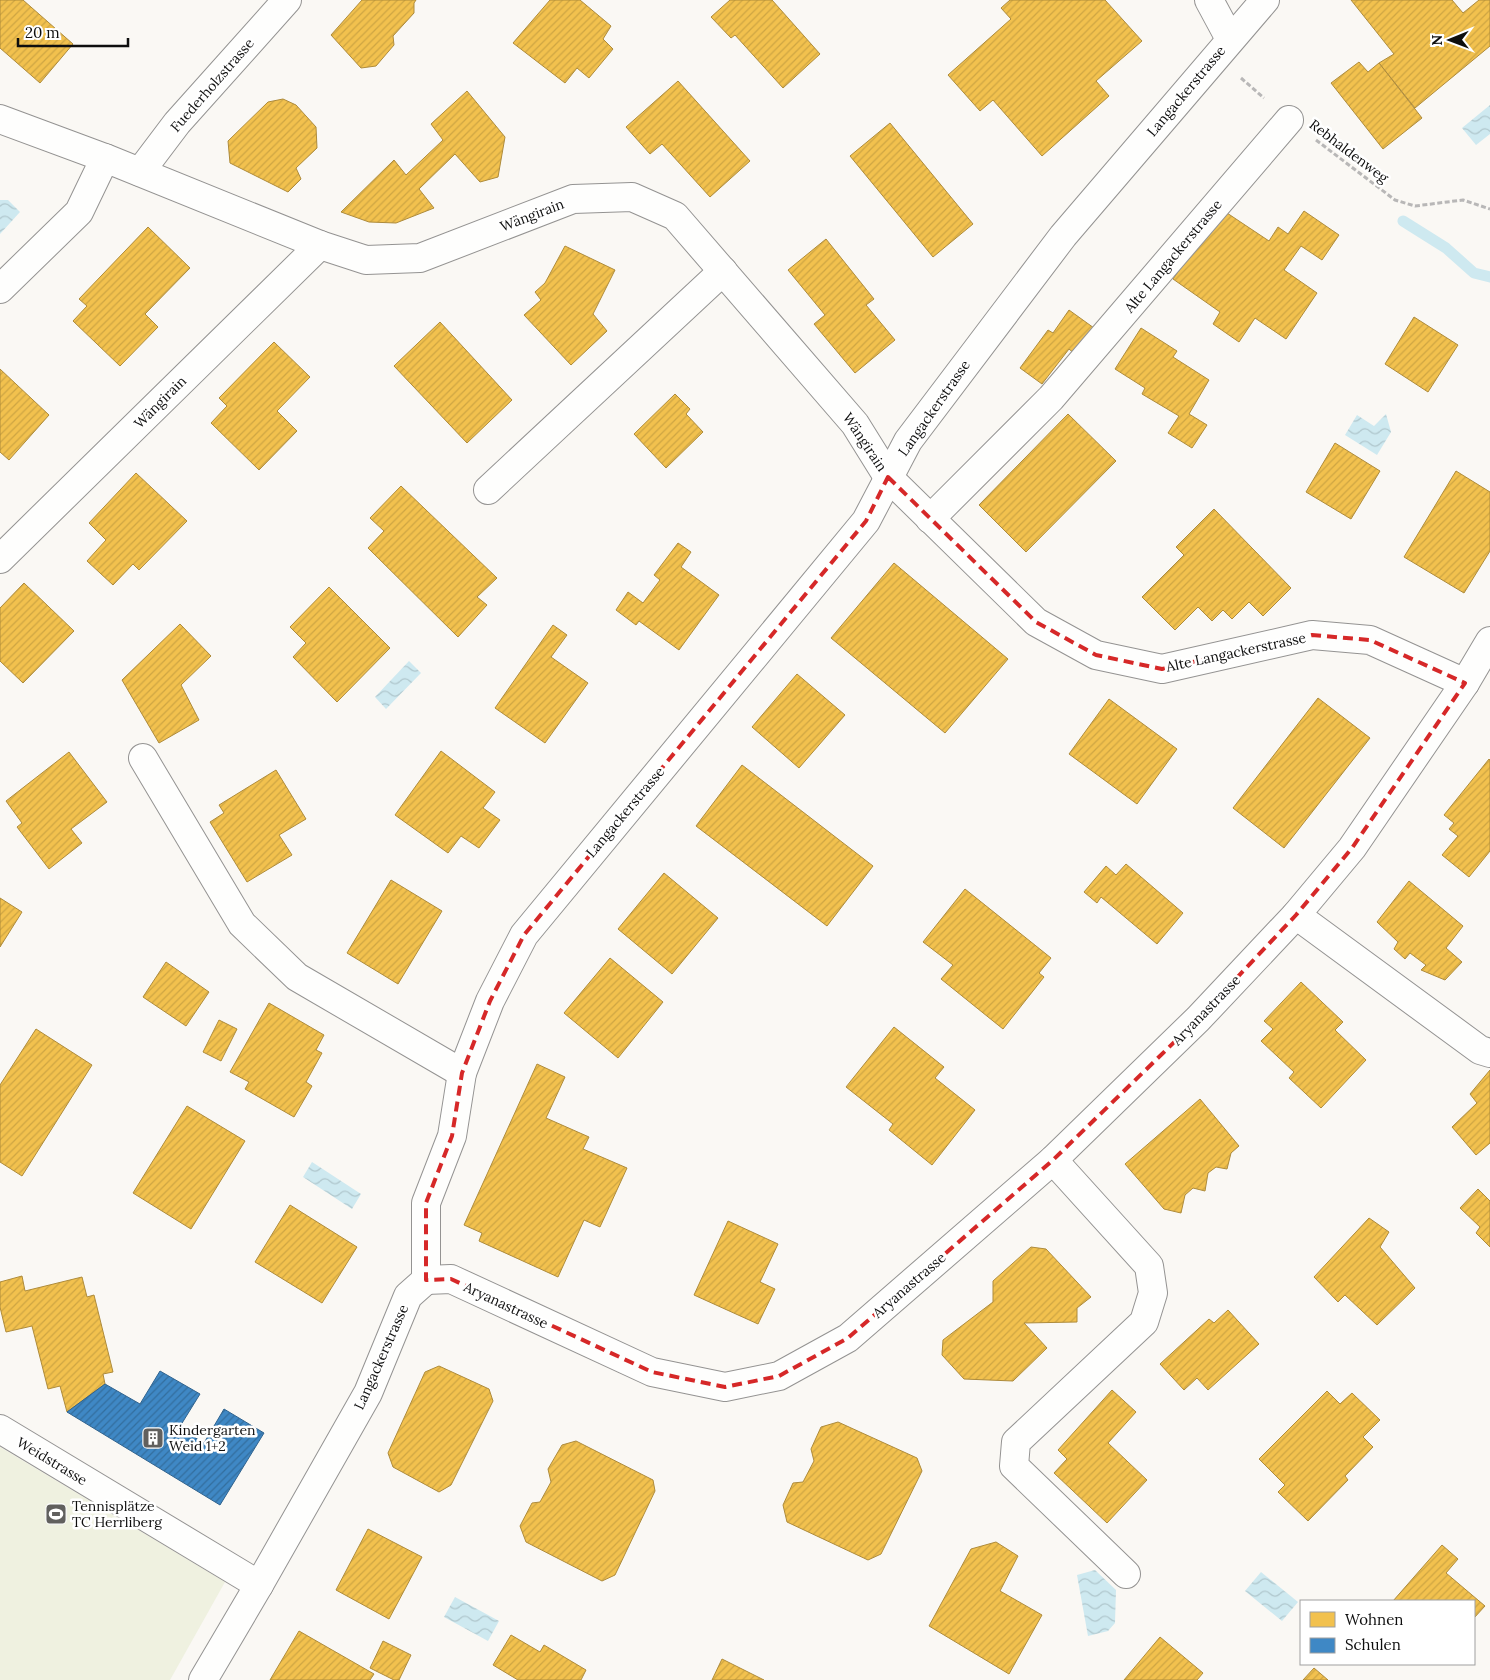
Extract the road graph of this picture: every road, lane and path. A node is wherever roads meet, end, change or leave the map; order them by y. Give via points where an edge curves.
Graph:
1 (287, 0) edge
2 (1209, 0) edge
3 (1265, 0) edge
4 (1223, 48) junction
5 (0, 119) edge
6 (1289, 120) junction
7 (105, 158) junction
8 (140, 172) junction
9 (1490, 209) edge
10 (320, 245) junction
11 (723, 271) junction
12 (0, 289) edge
13 (888, 477) junction
14 (488, 490) dead end
15 (930, 519) junction
16 (0, 559) edge
17 (1490, 641) edge
18 (1465, 683) junction
19 (143, 758) dead end
20 (1296, 915) junction
21 (1490, 1052) edge
22 (462, 1073) junction
23 (1053, 1160) junction
24 (426, 1280) junction
25 (0, 1429) edge
26 (1126, 1574) dead end
27 (259, 1585) junction
28 (203, 1680) edge

1 - 8 street, Fuederholzstrasse via 178,123
2 - 4 street, Langackerstrasse
3 - 4 street, Langackerstrasse
4 - 6 path, Rebhaldenweg
4 - 13 street, Langackerstrasse via 1063,236 908,441
5 - 7 street, Wängirain
6 - 9 path, Rebhaldenweg via 1395,200 1415,206 1463,200
6 - 15 street, Alte Langackerstrasse via 1052,398
7 - 8 street, Wängirain
7 - 12 street via 79,212
8 - 10 street, Wängirain
10 - 11 street, Wängirain via 366,260 420,258 573,199 632,197 675,216
10 - 16 street, Wängirain
11 - 13 street, Wängirain via 855,424
11 - 14 street
13 - 15 street, Alte Langackerstrasse
13 - 22 street, Langackerstrasse via 866,521 524,935 490,1001
15 - 18 street, Alte Langackerstrasse via 1036,622 1096,655 1162,669 1312,635 1370,640
17 - 18 street, Aryanastrasse
18 - 20 street, Aryanastrasse via 1352,848
19 - 22 street via 242,924 298,977
20 - 21 street via 1480,1050
20 - 23 street, Aryanastrasse via 1198,1019
22 - 24 street, Langackerstrasse via 452,1136 426,1203
23 - 24 street, Aryanastrasse via 848,1338 779,1376 725,1387 652,1372 451,1279
23 - 26 street via 1149,1266 1153,1293 1144,1322 1016,1442 1014,1466
24 - 27 street, Langackerstrasse via 408,1296 368,1393
25 - 27 street, Weidstrasse
27 - 28 street, Langackerstrasse

